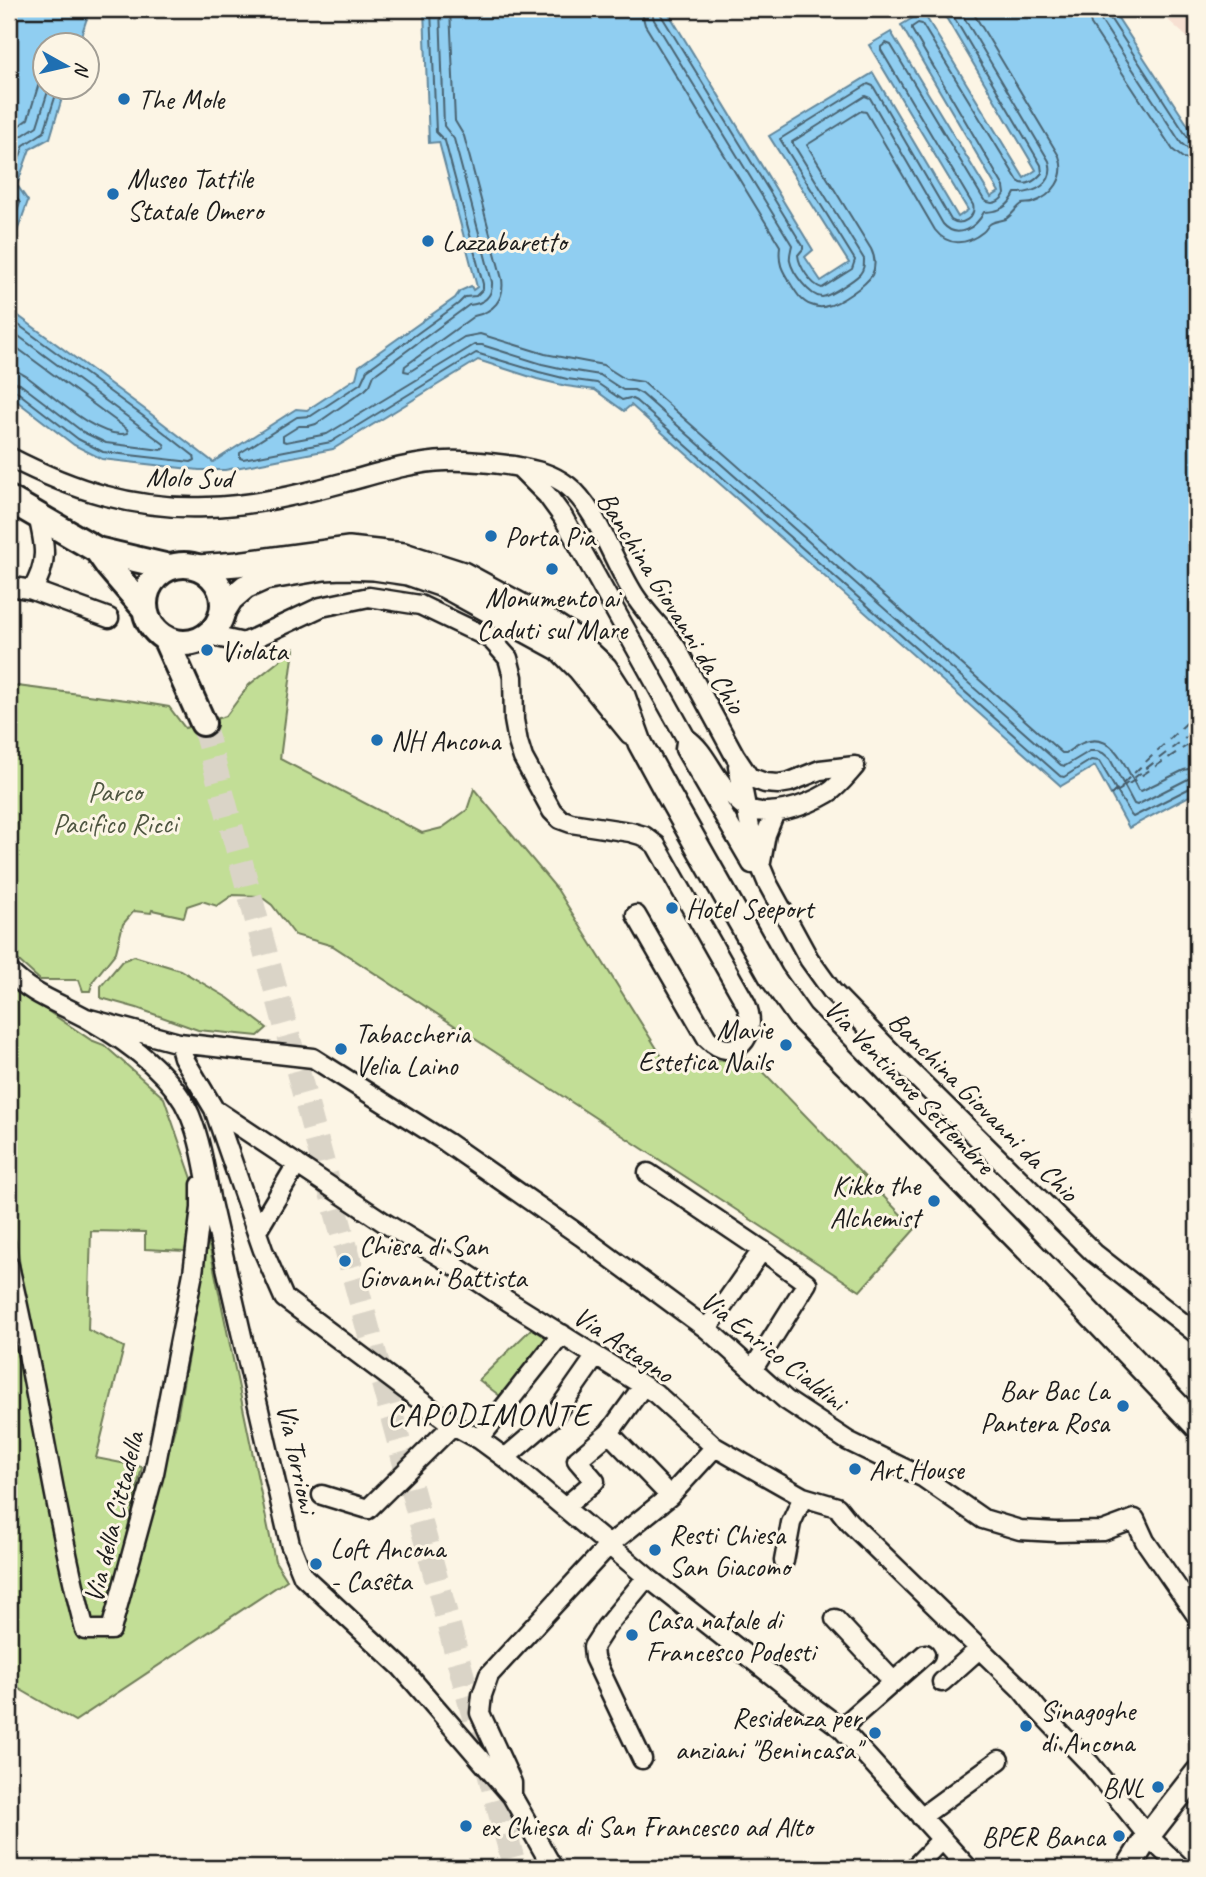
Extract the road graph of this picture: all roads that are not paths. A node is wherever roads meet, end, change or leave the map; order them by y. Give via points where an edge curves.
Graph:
1 (9, 457) edge
2 (519, 467) junction
3 (374, 475) joint
4 (9, 499) edge
5 (38, 516) junction
6 (97, 550) junction
7 (169, 567) junction
8 (199, 567) junction
9 (9, 586) edge
10 (32, 590) junction
11 (144, 607) junction
12 (223, 612) junction
13 (109, 618) dead end
14 (165, 638) junction
15 (200, 639) junction
16 (686, 738) junction
17 (640, 743) junction
18 (735, 756) junction
19 (746, 807) junction
20 (775, 812) junction
21 (761, 866) junction
22 (768, 884) junction
23 (636, 915) dead end
24 (9, 971) edge
25 (86, 1018) junction
26 (179, 1043) junction
27 (142, 1055) junction
28 (214, 1109) junction
29 (201, 1146) junction
30 (297, 1164) junction
31 (648, 1173) dead end
32 (257, 1231) junction
33 (762, 1250) junction
34 (9, 1266) edge
35 (707, 1329) junction
36 (562, 1334) junction
37 (1197, 1334) edge
38 (596, 1356) junction
39 (753, 1369) junction
40 (643, 1386) junction
41 (453, 1425) junction
42 (1197, 1426) edge
43 (609, 1433) junction
44 (479, 1439) junction
45 (715, 1447) junction
46 (505, 1458) junction
47 (323, 1495) dead end
48 (670, 1496) junction
49 (803, 1497) junction
50 (565, 1507) junction
51 (609, 1545) junction
52 (784, 1561) dead end
53 (647, 1577) junction
54 (1197, 1616) edge
55 (835, 1619) dead end
56 (979, 1649) junction
57 (925, 1654) dead end
58 (893, 1681) junction
59 (942, 1682) dead end
60 (841, 1728) junction
61 (642, 1759) dead end
62 (999, 1760) dead end
63 (1197, 1773) edge
64 (512, 1796) junction
65 (921, 1816) junction
66 (1149, 1836) junction
67 (942, 1839) junction
68 (553, 1868) edge
69 (914, 1868) edge
70 (968, 1868) edge
71 (1128, 1868) edge
72 (1181, 1868) edge

1 - 3 street, Molo Sud via 95,494 180,507 268,500
2 - 3 street, Banchina Giovanni da Chio via 444,461
2 - 16 street, Banchina Giovanni da Chio via 563,517
2 - 18 street, Banchina Giovanni da Chio via 546,473 570,487 589,511 635,598 669,636
4 - 5 main road
5 - 6 main road
5 - 10 street via 45,554
6 - 7 main road
6 - 11 main road
7 - 8 main road
7 - 11 main road via 150,582
8 - 12 main road via 217,582
8 - 17 street, Via Ventinove Settembre via 349,550 404,555 463,574 551,623 596,657 623,696
9 - 10 street
10 - 13 street
11 - 14 main road via 151,626
12 - 15 main road via 218,624
12 - 17 street, Via Ventinove Settembre via 245,587 265,578 342,567 408,573 443,585 560,649
14 - 15 main road via 178,643
14 - 15 main road via 203,723 189,662
15 - 23 street via 243,643 321,607 369,597 421,605 491,639 508,658 518,742 548,807 570,823 630,832 656,845 746,1004 751,1026 742,1044 722,1048 707,1038
16 - 19 street, Banchina Giovanni da Chio
16 - 22 street, Banchina Giovanni da Chio via 685,749
17 - 42 street, Via Ventinove Settembre via 771,976 800,1017
18 - 19 street, Banchina Giovanni da Chio
18 - 20 street, Banchina Giovanni da Chio via 749,777 765,783 790,782 820,770 855,766 830,792
19 - 20 street, Banchina Giovanni da Chio
19 - 21 street, Banchina Giovanni da Chio
20 - 21 street, Banchina Giovanni da Chio via 765,834
21 - 22 street, Banchina Giovanni da Chio
22 - 37 street, Banchina Giovanni da Chio via 832,991 1094,1253
24 - 25 street via 44,998
25 - 26 street
25 - 27 street, Via Torrioni
26 - 27 street
26 - 28 street
26 - 35 street, Via Enrico Cialdini via 313,1058 446,1142
27 - 29 street, Via Torrioni via 175,1089
28 - 30 street, Via Astagno
28 - 32 street
29 - 34 street, Via della Cittadella via 201,1208 190,1286 154,1473 111,1630 85,1630
29 - 64 street, Via Torrioni via 290,1544 303,1576 401,1667
30 - 32 street
30 - 36 street, Via Astagno
31 - 33 street
32 - 41 street via 284,1298
33 - 35 street
33 - 39 street via 807,1283
35 - 39 street, Via Enrico Cialdini
36 - 38 street, Via Astagno
36 - 44 street
38 - 40 street, Via Astagno
38 - 46 street via 554,1416
39 - 54 street, Via Enrico Cialdini via 786,1399 838,1434 924,1478 983,1518 1020,1530 1056,1532 1103,1531 1135,1519
40 - 43 street
40 - 45 street, Via Astagno
41 - 44 street
41 - 47 street via 368,1509
43 - 48 street
43 - 50 street via 577,1460 595,1481
44 - 46 street
45 - 48 street
45 - 49 street, Via Astagno
46 - 50 street
48 - 51 street
49 - 52 street via 791,1523
49 - 56 street, Via Astagno via 837,1507
50 - 51 street
51 - 53 street
51 - 64 street via 489,1675 480,1713 512,1783
53 - 60 street
53 - 61 street via 593,1647
55 - 58 street
56 - 59 street
56 - 66 street, Via Astagno via 1090,1764
57 - 58 street
58 - 60 street
60 - 65 street
62 - 65 street
63 - 66 street
64 - 68 street, Via Torrioni
65 - 67 street
66 - 71 street
66 - 72 street, Via Astagno
67 - 69 street
67 - 70 street

